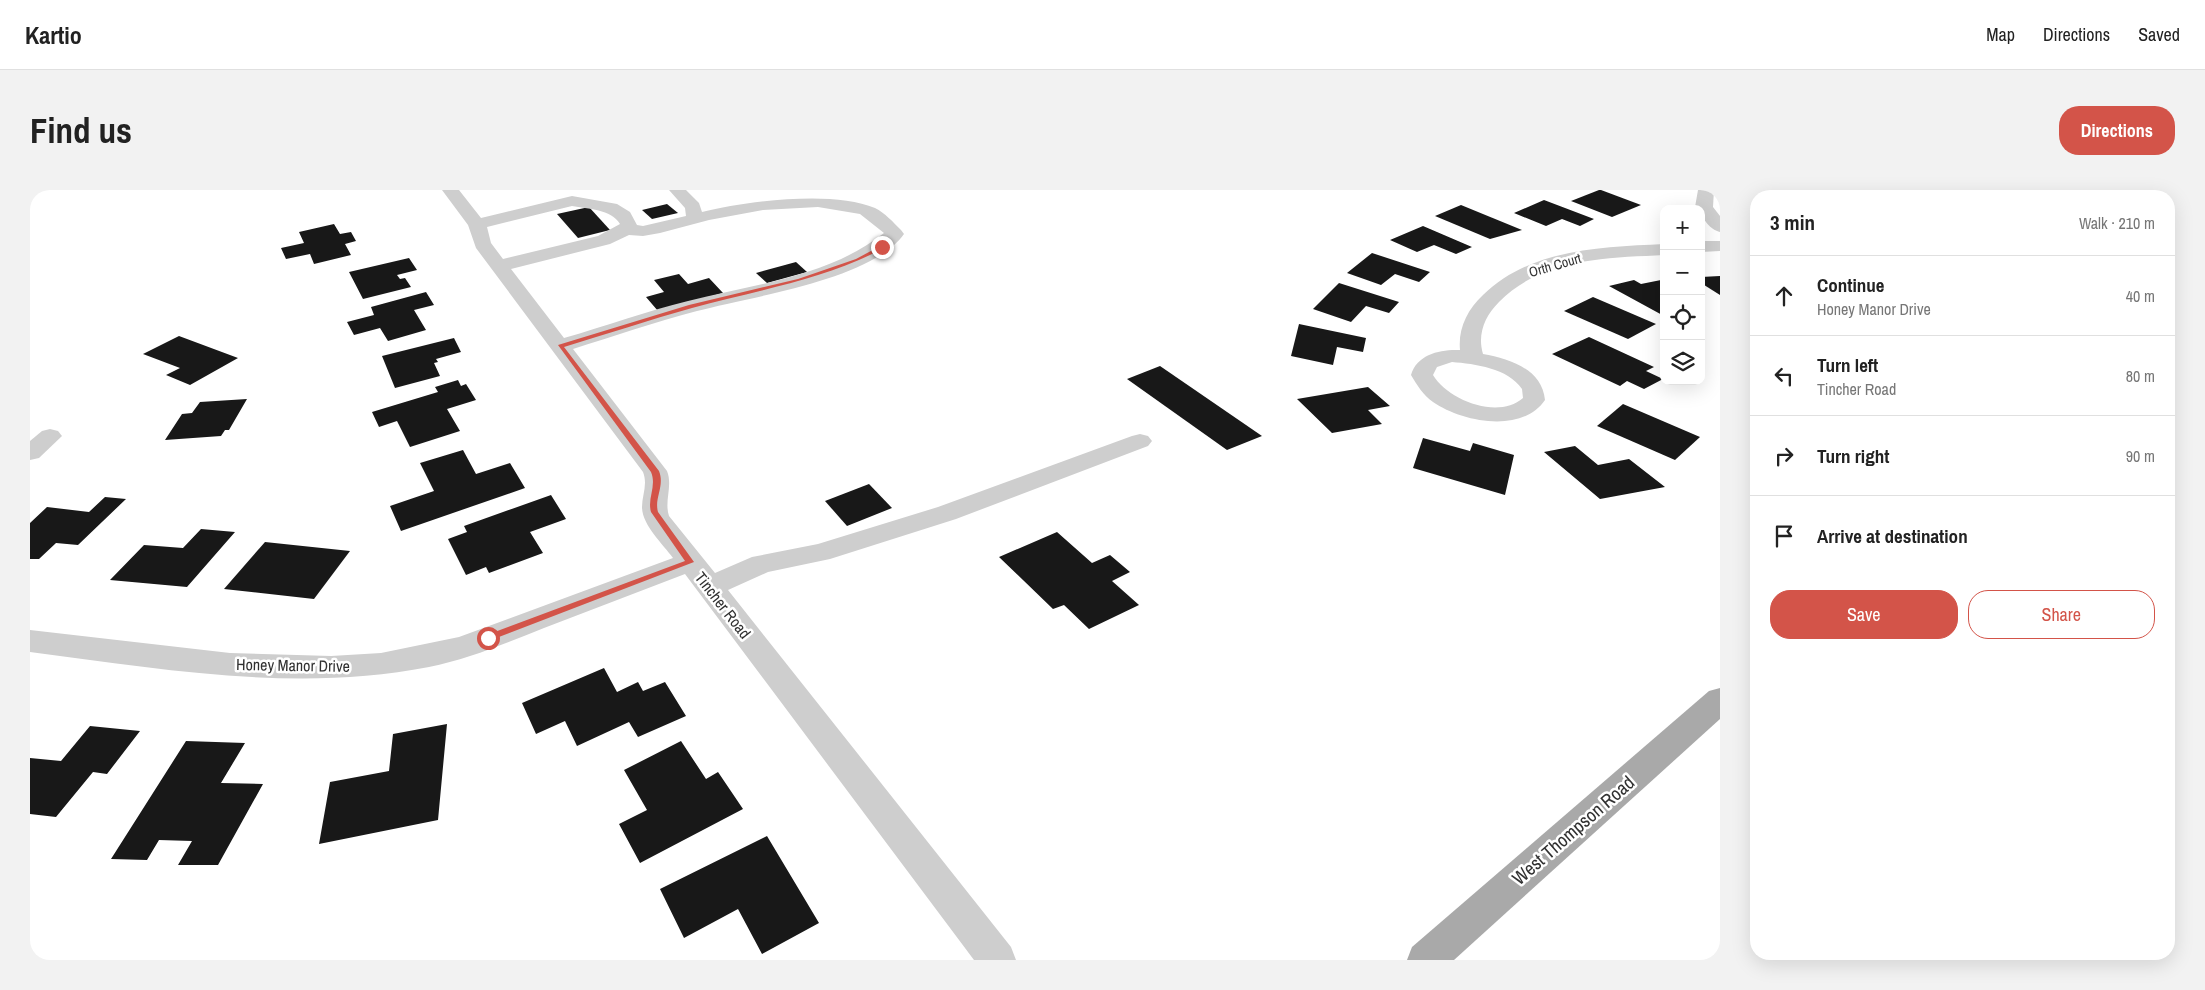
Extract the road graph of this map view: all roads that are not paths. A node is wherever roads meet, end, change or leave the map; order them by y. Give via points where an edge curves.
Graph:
1 (450, 190) edge
2 (677, 190) edge
3 (1706, 190) edge
4 (609, 192) dead end
5 (572, 202) junction
6 (695, 218) junction
7 (477, 224) junction
8 (1720, 227) edge
9 (626, 230) junction
10 (1720, 246) edge
11 (1705, 247) edge
12 (1660, 249) edge
13 (499, 266) junction
14 (560, 346) junction
15 (1473, 358) dead end
16 (50, 436) dead end
17 (1140, 441) dead end
18 (30, 453) edge
19 (690, 562) junction
20 (708, 587) junction
21 (30, 641) edge
22 (1720, 700) edge
23 (996, 960) edge
24 (1426, 960) edge

1 - 7 street, Tincher Road
2 - 6 street via 693,207
3 - 8 street via 1704,207
4 - 5 street
5 - 7 street
5 - 9 street via 611,208 624,216 628,224
6 - 9 street via 644,231
6 - 14 street via 773,199 805,196 842,201 864,209 878,217 895,234 882,247 858,260 800,280 691,306
7 - 13 street, Tincher Road via 482,244
9 - 13 street via 604,240
10 - 11 street
12 - 15 street, Orth Court via 1581,257 1546,265 1516,277 1490,298 1475,317 1469,341
13 - 14 street, Tincher Road
14 - 19 street, Tincher Road via 655,471 659,480 654,512
16 - 18 street
17 - 20 street via 947,513 820,553 762,564
19 - 20 street, Tincher Road
19 - 21 street, Honey Manor Drive via 488,638 430,656 370,665 331,669 254,666
20 - 23 street, Tincher Road
22 - 24 main road, West Thompson Road

